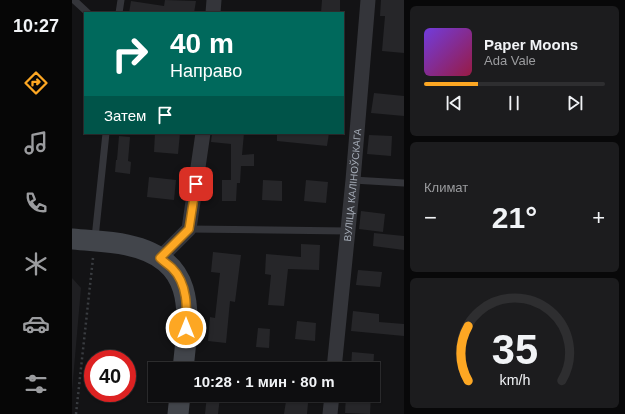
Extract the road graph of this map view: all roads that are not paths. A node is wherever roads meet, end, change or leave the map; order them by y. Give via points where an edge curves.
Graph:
1 (74, 0) edge
2 (121, 0) edge
3 (214, 0) edge
4 (368, 0) edge
5 (87, 12) edge
6 (119, 12) edge
7 (213, 12) edge
8 (106, 134) edge
9 (203, 134) edge
10 (353, 180) junction
11 (404, 183) edge
12 (189, 229) junction
13 (347, 231) junction
14 (72, 239) edge
15 (95, 242) junction
16 (160, 258) junction
17 (184, 362) edge
18 (335, 362) edge
19 (179, 402) edge
20 (331, 402) edge
21 (178, 414) edge
22 (330, 414) edge

1 - 5 lane
2 - 6 lane
3 - 7 street
4 - 10 street, ВУЛІЦА КАЛІНОЎСКАГА
8 - 15 lane
9 - 12 street
10 - 11 lane
10 - 13 street, ВУЛІЦА КАЛІНОЎСКАГА
12 - 13 lane
12 - 16 street
13 - 18 street, ВУЛІЦА КАЛІНОЎСКАГА
14 - 15 street
15 - 16 street via 127,245
16 - 17 street via 174,270 186,296
19 - 21 street
20 - 22 street

